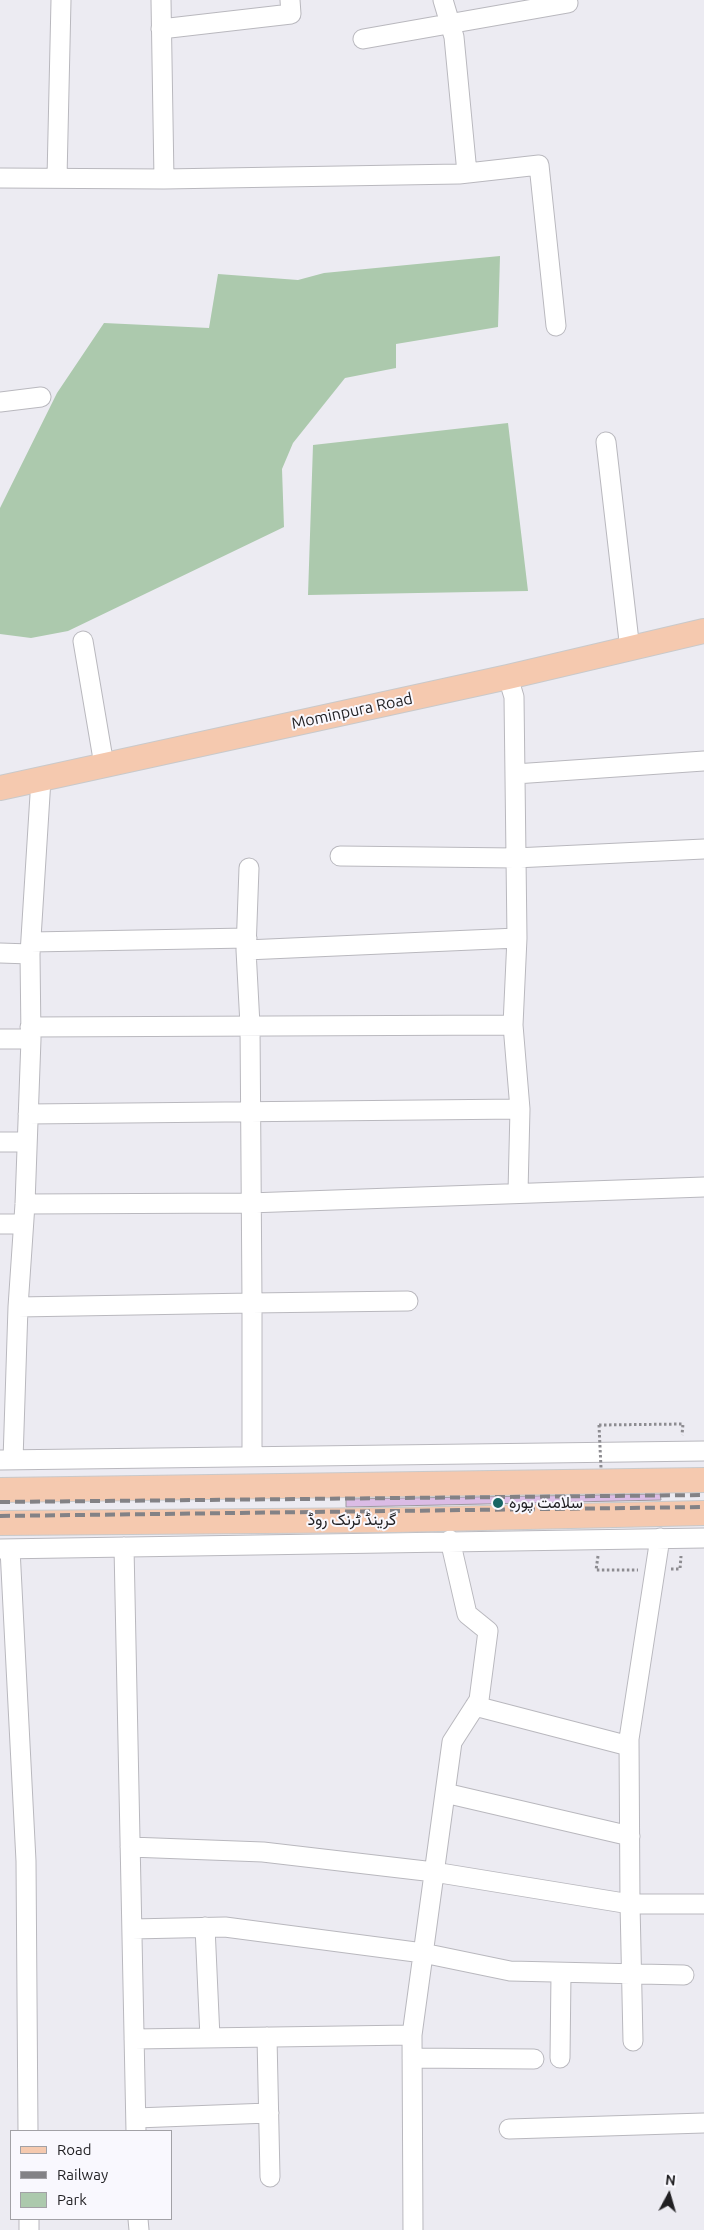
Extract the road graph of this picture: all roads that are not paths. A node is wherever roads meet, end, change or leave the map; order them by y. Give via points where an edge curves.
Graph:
1 (61, 0) edge
2 (161, 0) edge
3 (290, 0) edge
4 (443, 0) edge
5 (568, 3) dead end
6 (450, 23) junction
7 (161, 29) junction
8 (363, 40) dead end
9 (466, 173) junction
10 (0, 178) edge
11 (57, 178) junction
12 (164, 179) junction
13 (556, 326) dead end
14 (41, 397) dead end
15 (0, 402) edge
16 (606, 442) dead end
17 (704, 631) edge
18 (84, 641) dead end
19 (630, 650) junction
20 (508, 677) junction
21 (704, 761) edge
22 (104, 765) junction
23 (516, 774) junction
24 (40, 779) junction
25 (0, 788) edge
26 (704, 849) edge
27 (340, 856) dead end
28 (515, 858) junction
29 (249, 868) dead end
30 (517, 938) junction
31 (246, 944) junction
32 (31, 948) junction
33 (0, 953) edge
34 (250, 1025) junction
35 (513, 1025) junction
36 (31, 1033) junction
37 (0, 1039) edge
38 (520, 1109) junction
39 (250, 1111) junction
40 (28, 1114) junction
41 (0, 1142) edge
42 (27, 1142) junction
43 (704, 1187) edge
44 (518, 1192) junction
45 (249, 1203) junction
46 (25, 1204) junction
47 (0, 1224) edge
48 (23, 1224) junction
49 (408, 1301) dead end
50 (252, 1303) junction
51 (18, 1307) junction
52 (704, 1452) edge
53 (252, 1457) junction
54 (7, 1460) edge
55 (704, 1480) edge
56 (0, 1490) edge
57 (704, 1513) edge
58 (0, 1523) edge
59 (660, 1538) junction
60 (704, 1538) edge
61 (450, 1540) junction
62 (124, 1547) junction
63 (5, 1549) edge
64 (475, 1706) junction
65 (629, 1746) junction
66 (445, 1793) junction
67 (630, 1836) junction
68 (130, 1847) junction
69 (434, 1872) junction
70 (630, 1904) junction
71 (704, 1904) edge
72 (205, 1927) junction
73 (132, 1929) junction
74 (423, 1953) junction
75 (561, 1974) junction
76 (632, 1975) junction
77 (684, 1975) dead end
78 (412, 2035) junction
79 (267, 2037) junction
80 (210, 2038) junction
81 (134, 2039) junction
82 (633, 2041) dead end
83 (412, 2058) junction
84 (560, 2058) dead end
85 (534, 2059) dead end
86 (269, 2112) junction
87 (704, 2123) edge
88 (136, 2124) edge
89 (509, 2129) dead end
90 (28, 2130) edge
91 (270, 2177) dead end
92 (413, 2230) edge

1 - 11 street
2 - 7 street
3 - 7 street via 291,14
4 - 6 street
5 - 6 street
6 - 8 street
6 - 9 street
7 - 12 street
9 - 12 street
9 - 13 street via 539,165
10 - 11 street
11 - 12 street
14 - 15 street
16 - 19 street
17 - 19 main road, Mominpura Road
18 - 22 street
19 - 20 main road, Mominpura Road
20 - 22 main road, Mominpura Road
20 - 23 street via 514,697
21 - 23 street
22 - 24 main road, Mominpura Road
23 - 28 street
24 - 25 main road, Mominpura Road
24 - 32 street
26 - 28 street
27 - 28 street
28 - 30 street
29 - 31 street
30 - 31 street
30 - 35 street
31 - 32 street
31 - 34 street
32 - 33 street
32 - 36 street
34 - 35 street
34 - 36 street
34 - 39 street
35 - 38 street
36 - 37 street
36 - 40 street
38 - 39 street
38 - 44 street
39 - 40 street
39 - 45 street
40 - 42 street
41 - 42 street
42 - 46 street
43 - 44 street
44 - 45 street
45 - 46 street
45 - 50 street
46 - 48 street
47 - 48 street
48 - 51 street
49 - 50 street
50 - 51 street
50 - 53 street
51 - 54 street
52 - 53 street
53 - 54 street
55 - 56 main road
57 - 58 main road, گرینڈ ٹرنک روڈ via 395,1520
59 - 60 street
59 - 61 street
59 - 65 street
61 - 62 street
61 - 64 street via 467,1614 488,1631 479,1700
62 - 63 street
62 - 68 street
63 - 90 street via 26,1861
64 - 65 street
64 - 66 street via 452,1742
65 - 67 street
66 - 67 street
66 - 69 street
67 - 70 street
68 - 69 street via 263,1852
68 - 73 street
69 - 70 street
69 - 74 street
70 - 71 street
70 - 76 street
72 - 73 street
72 - 74 street
72 - 80 street
73 - 81 street
74 - 75 street via 510,1971
74 - 78 street
75 - 76 street
75 - 84 street
76 - 77 street
76 - 82 street
78 - 79 street
78 - 83 street
79 - 80 street
79 - 86 street
80 - 81 street
81 - 88 street
83 - 85 street
83 - 92 street
86 - 88 street
86 - 91 street
87 - 89 street

